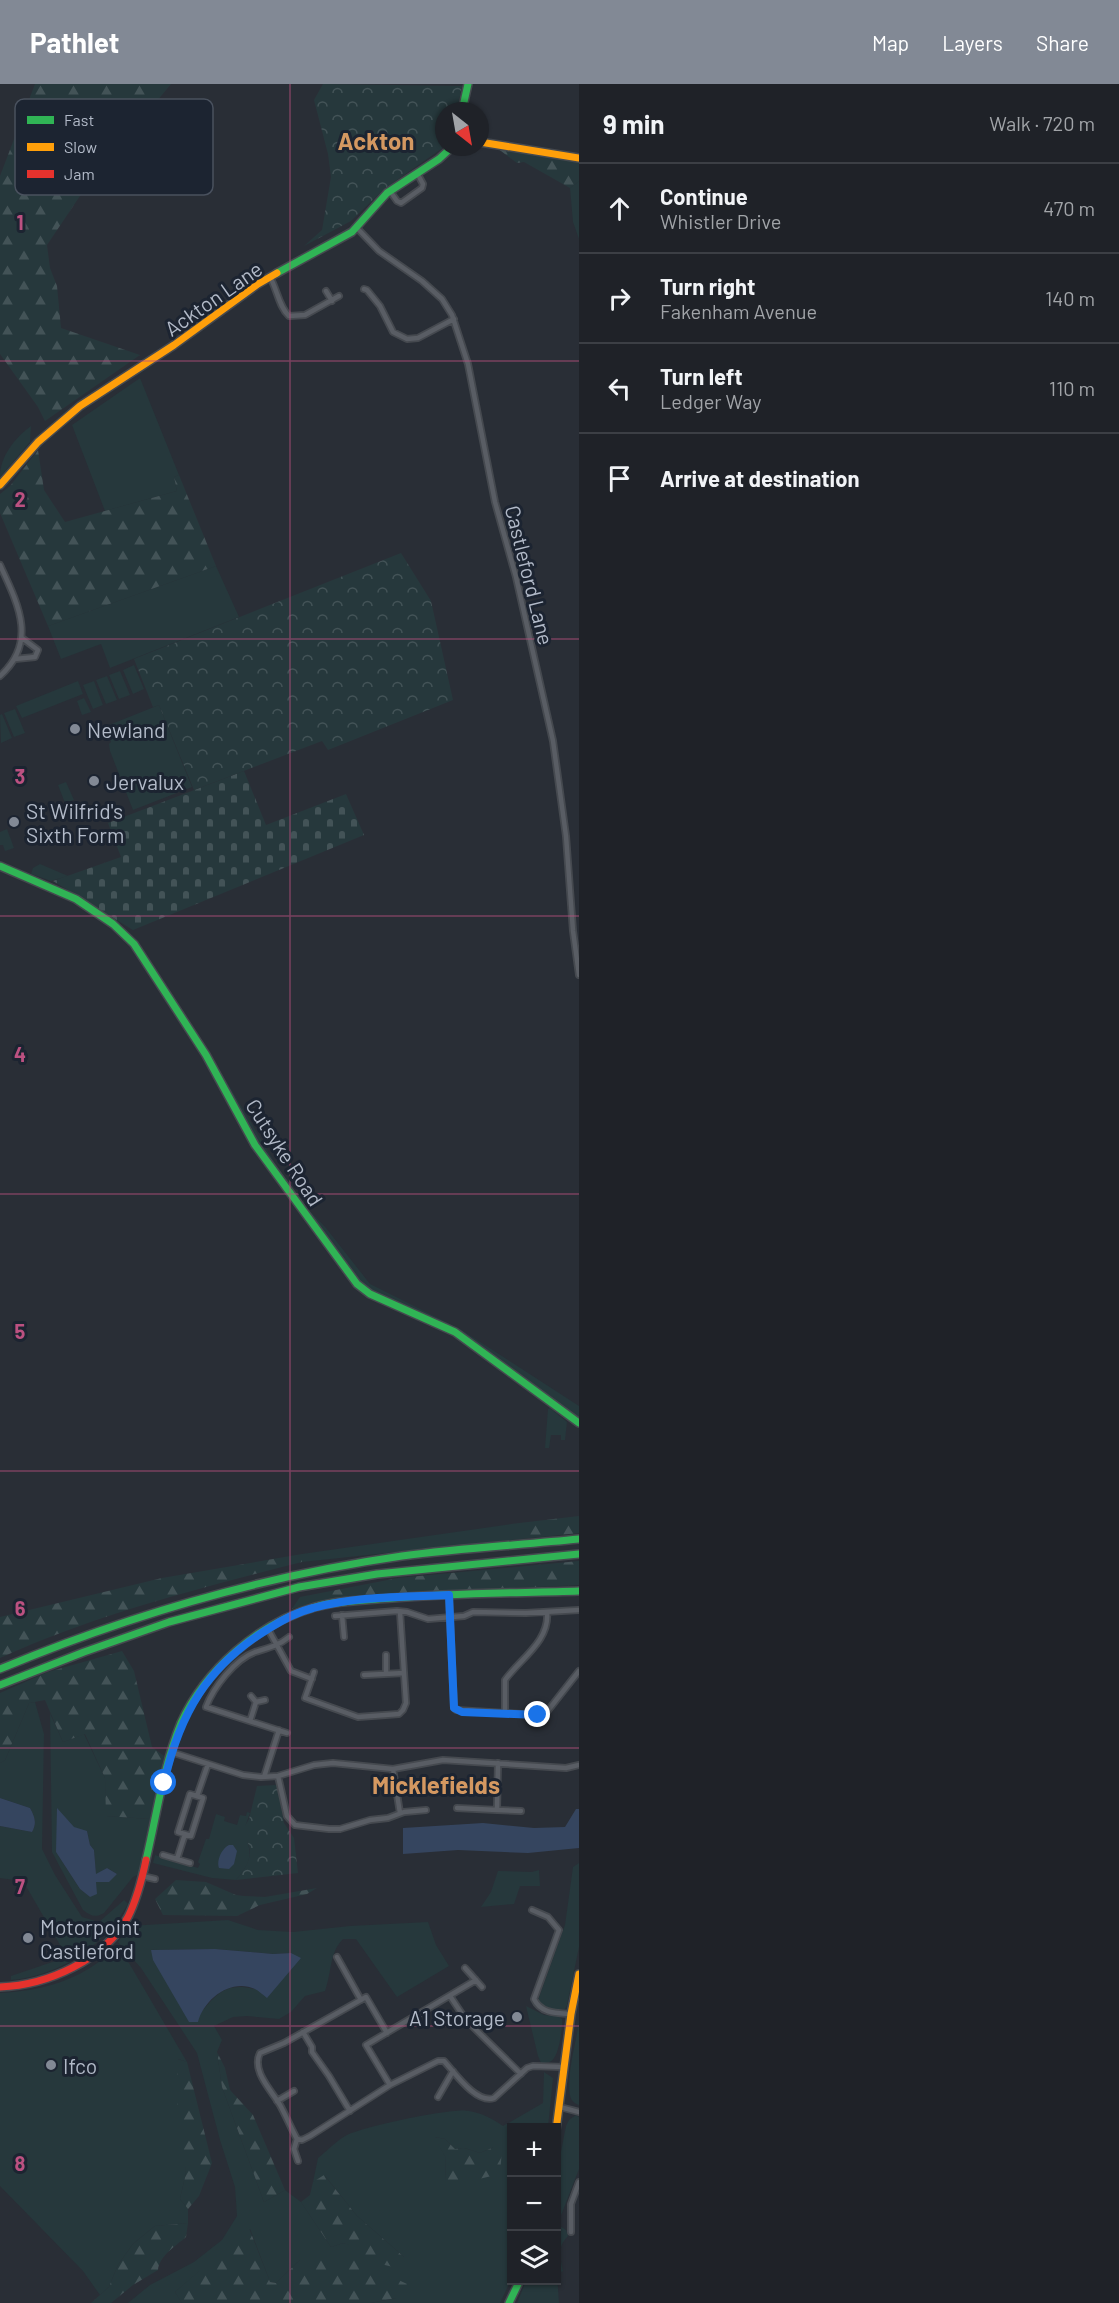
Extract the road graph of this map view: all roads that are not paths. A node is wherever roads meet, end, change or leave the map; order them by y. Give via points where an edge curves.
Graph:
1 (468, 84) edge
2 (464, 102) edge
3 (489, 143) edge
4 (442, 156) edge
5 (579, 158) edge
6 (417, 173) junction
7 (390, 191) junction
8 (357, 228) junction
9 (270, 277) junction
10 (364, 290) dead end
11 (326, 291) dead end
12 (339, 296) dead end
13 (332, 301) junction
14 (454, 319) junction
15 (0, 485) edge
16 (0, 565) edge
17 (22, 638) junction
18 (15, 659) junction
19 (0, 676) edge
20 (0, 866) edge
21 (579, 975) edge
22 (579, 1423) edge
23 (579, 1539) edge
24 (579, 1554) edge
25 (579, 1591) edge
26 (449, 1595) junction
27 (579, 1610) edge
28 (400, 1612) junction
29 (547, 1612) junction
30 (342, 1615) junction
31 (334, 1616) dead end
32 (450, 1618) junction
33 (268, 1629) junction
34 (288, 1637) dead end
35 (344, 1637) dead end
36 (277, 1645) junction
37 (386, 1655) dead end
38 (0, 1669) edge
39 (314, 1672) dead end
40 (404, 1673) junction
41 (386, 1674) junction
42 (578, 1674) edge
43 (364, 1675) dead end
44 (312, 1679) junction
45 (0, 1685) edge
46 (251, 1696) dead end
47 (265, 1700) dead end
48 (256, 1702) junction
49 (505, 1712) junction
50 (250, 1721) junction
51 (279, 1731) junction
52 (287, 1733) dead end
53 (171, 1752) junction
54 (498, 1763) junction
55 (208, 1764) junction
56 (579, 1766) edge
57 (393, 1769) junction
58 (278, 1776) junction
59 (264, 1777) junction
60 (196, 1796) junction
61 (457, 1808) dead end
62 (426, 1810) dead end
63 (497, 1810) junction
64 (521, 1812) dead end
65 (400, 1813) junction
66 (184, 1834) junction
67 (163, 1855) dead end
68 (177, 1859) junction
69 (190, 1863) dead end
70 (142, 1876) junction
71 (155, 1880) dead end
72 (532, 1910) dead end
73 (337, 1957) dead end
74 (343, 1967) junction
75 (465, 1968) dead end
76 (335, 1971) dead end
77 (579, 1974) edge
78 (476, 1980) junction
79 (0, 1987) edge
80 (482, 1987) dead end
81 (452, 1995) junction
82 (362, 2000) junction
83 (571, 2014) junction
84 (303, 2032) junction
85 (387, 2033) junction
86 (564, 2067) junction
87 (453, 2071) junction
88 (521, 2074) junction
89 (390, 2085) junction
90 (294, 2091) dead end
91 (438, 2097) dead end
92 (277, 2101) junction
93 (560, 2107) junction
94 (350, 2111) junction
95 (579, 2112) edge
96 (557, 2123) edge
97 (297, 2139) junction
98 (298, 2161) dead end
99 (579, 2182) edge
100 (571, 2232) dead end
101 (518, 2285) edge
102 (509, 2303) edge

1 - 2 main road
3 - 5 main road
4 - 6 main road, Ackton Lane
6 - 7 main road, Ackton Lane
6 - 7 street via 422,188 401,203
7 - 8 main road, Ackton Lane
8 - 9 main road, Ackton Lane
8 - 14 street, Castleford Lane via 379,251 433,289
9 - 13 street via 289,316 305,315
9 - 15 main road, Ackton Lane via 63,420
10 - 14 street via 380,306 393,332 407,339 418,338
11 - 13 street
12 - 13 street
14 - 21 street, Castleford Lane via 468,364 493,492 553,741
16 - 17 street via 19,612
17 - 18 street
17 - 18 street via 38,650 35,657
18 - 19 street
20 - 22 main road, Cutsyke Road via 76,899 134,944 206,1055 255,1145 357,1284 370,1294 455,1332
23 - 38 main road via 405,1556 273,1580 154,1612 46,1648
24 - 45 main road via 410,1570 284,1592 141,1630
25 - 26 main road
26 - 32 street
26 - 33 main road via 335,1603 297,1613
27 - 29 street
28 - 30 street
28 - 32 street via 425,1619
28 - 40 street
29 - 32 street via 473,1612
29 - 49 street via 546,1628 505,1680
30 - 31 street
30 - 35 street
32 - 49 street via 454,1708 462,1712
33 - 36 street
33 - 53 main road via 236,1650 210,1677 187,1712
34 - 36 street
36 - 44 street via 291,1671
36 - 50 street via 253,1653 229,1672 206,1707
37 - 41 street
39 - 44 street
40 - 41 street
40 - 44 street via 406,1703 394,1716 358,1717 305,1698
41 - 43 street
42 - 49 street via 546,1713
46 - 48 street
47 - 48 street
48 - 50 street
50 - 51 street
51 - 52 street
51 - 59 street
53 - 55 street
53 - 70 main road
54 - 56 street
54 - 57 street via 442,1760
54 - 63 street
55 - 59 street
55 - 60 street
57 - 58 street via 333,1763
57 - 65 street
58 - 59 street
58 - 65 street via 287,1816 295,1824 340,1829
60 - 66 street via 190,1794 178,1832
60 - 66 street via 203,1797 191,1836
61 - 63 street
62 - 65 street
63 - 64 street
66 - 68 street
67 - 68 street
68 - 69 street
70 - 71 street
70 - 79 main road via 123,1925 93,1954 43,1980
72 - 83 street via 548,1917 559,1930 534,2000 547,2012
73 - 74 street
74 - 76 street
74 - 82 street
75 - 78 street
77 - 83 main road
78 - 80 street
78 - 81 street
81 - 85 street
81 - 88 street via 466,2020
82 - 84 street
82 - 85 street via 366,1997
83 - 86 main road
84 - 92 street via 258,2056 257,2064
84 - 94 street
85 - 89 street via 366,2045
86 - 88 street via 533,2066
86 - 93 main road
87 - 88 street via 476,2094 489,2100
87 - 89 street via 444,2061 438,2061
87 - 91 street
89 - 94 street
90 - 92 street
92 - 97 street
93 - 95 street
93 - 96 main road
94 - 97 street via 310,2136
97 - 98 street via 294,2149
99 - 100 street via 571,2204
101 - 102 main road

